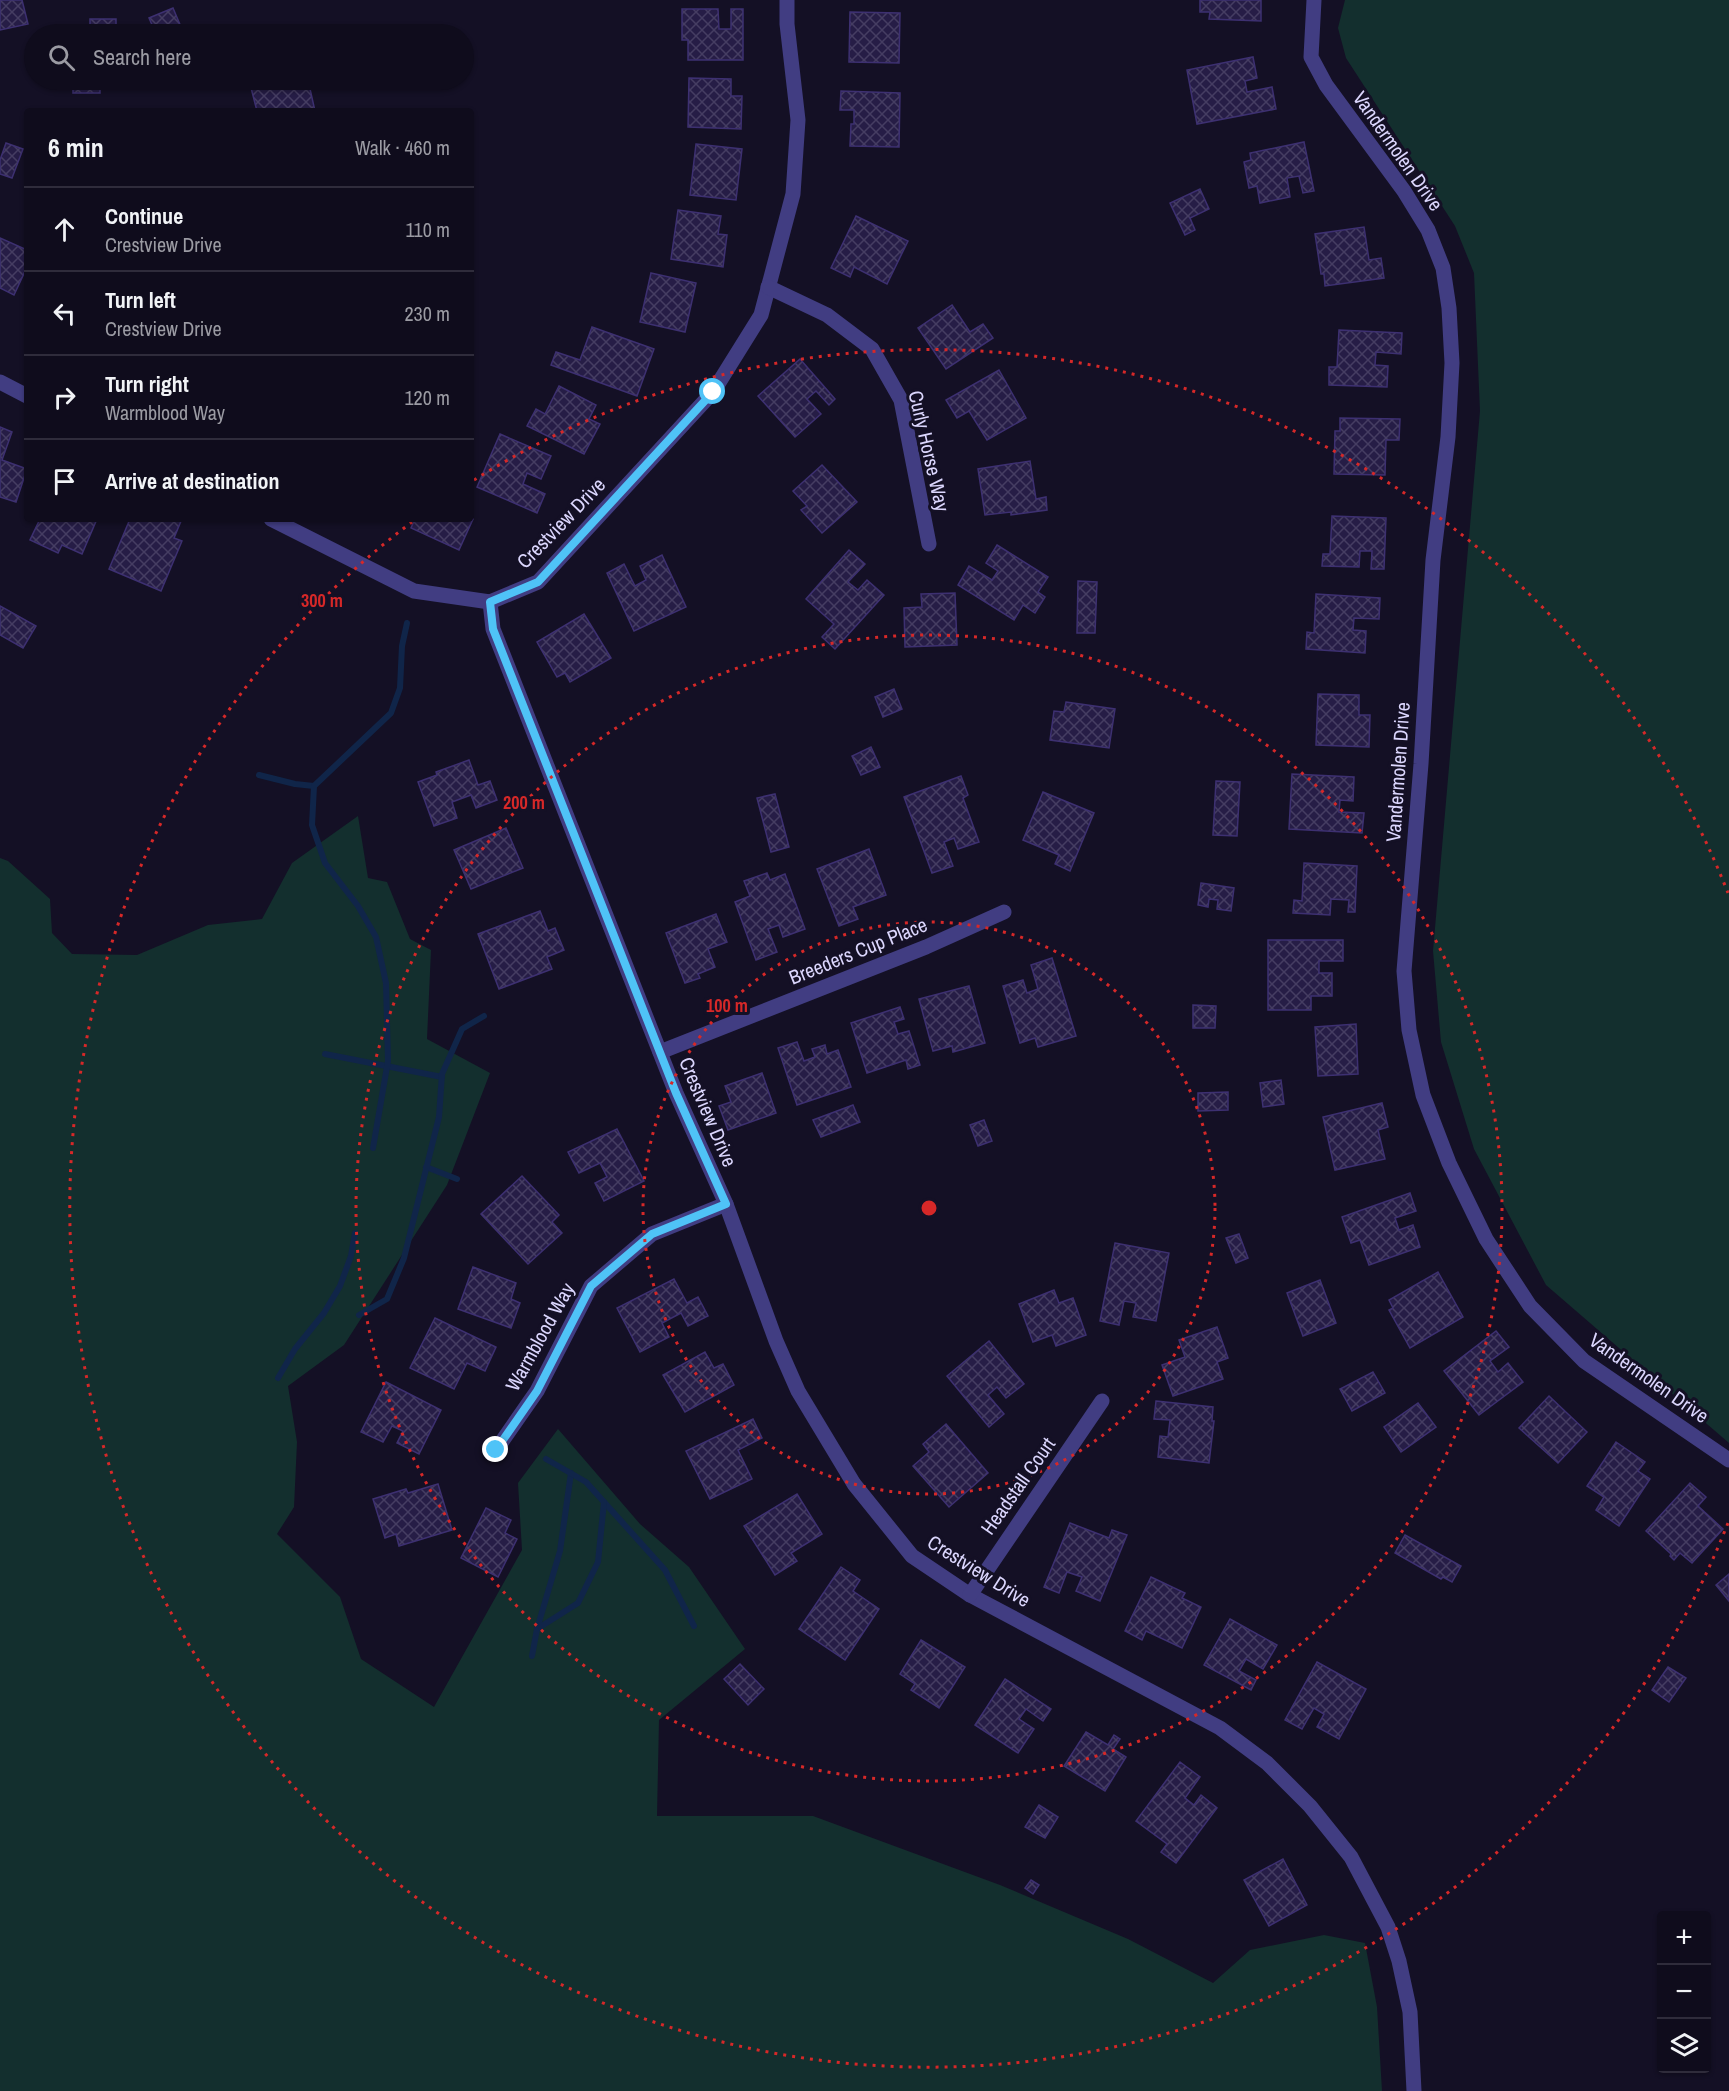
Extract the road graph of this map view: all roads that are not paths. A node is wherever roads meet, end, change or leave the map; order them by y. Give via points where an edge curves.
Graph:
1 (787, 0) edge
2 (1314, 0) edge
3 (768, 287) junction
4 (0, 382) edge
5 (24, 394) edge
6 (277, 522) edge
7 (929, 544) dead end
8 (490, 602) junction
9 (1004, 912) dead end
10 (660, 1052) junction
11 (726, 1204) junction
12 (1102, 1401) dead end
13 (496, 1450) dead end
14 (1729, 1460) edge
15 (970, 1595) junction
16 (1414, 2091) edge

1 - 3 street, Crestview Drive via 798,120 793,194
2 - 14 street, Vandermolen Drive via 1311,57 1326,85 1404,190 1428,230 1443,268 1449,308 1452,363 1448,437 1433,560 1404,971 1409,1030 1423,1095 1449,1163 1486,1239 1530,1306 1584,1361
3 - 7 street, Curly Horse Way via 827,315 872,349 901,400
3 - 8 street, Crestview Drive via 761,315 713,392 538,582
4 - 5 street
6 - 8 street via 414,591
8 - 10 street, Crestview Drive via 493,629
9 - 10 street, Breeders Cup Place via 926,947
10 - 11 street, Crestview Drive
11 - 13 street, Warmblood Way via 652,1234 591,1286 537,1391
11 - 15 street, Crestview Drive via 798,1390 855,1484 912,1556
12 - 15 street, Headstall Court
15 - 16 street, Crestview Drive via 1220,1728 1267,1763 1310,1806 1351,1857 1388,1927 1410,2012

